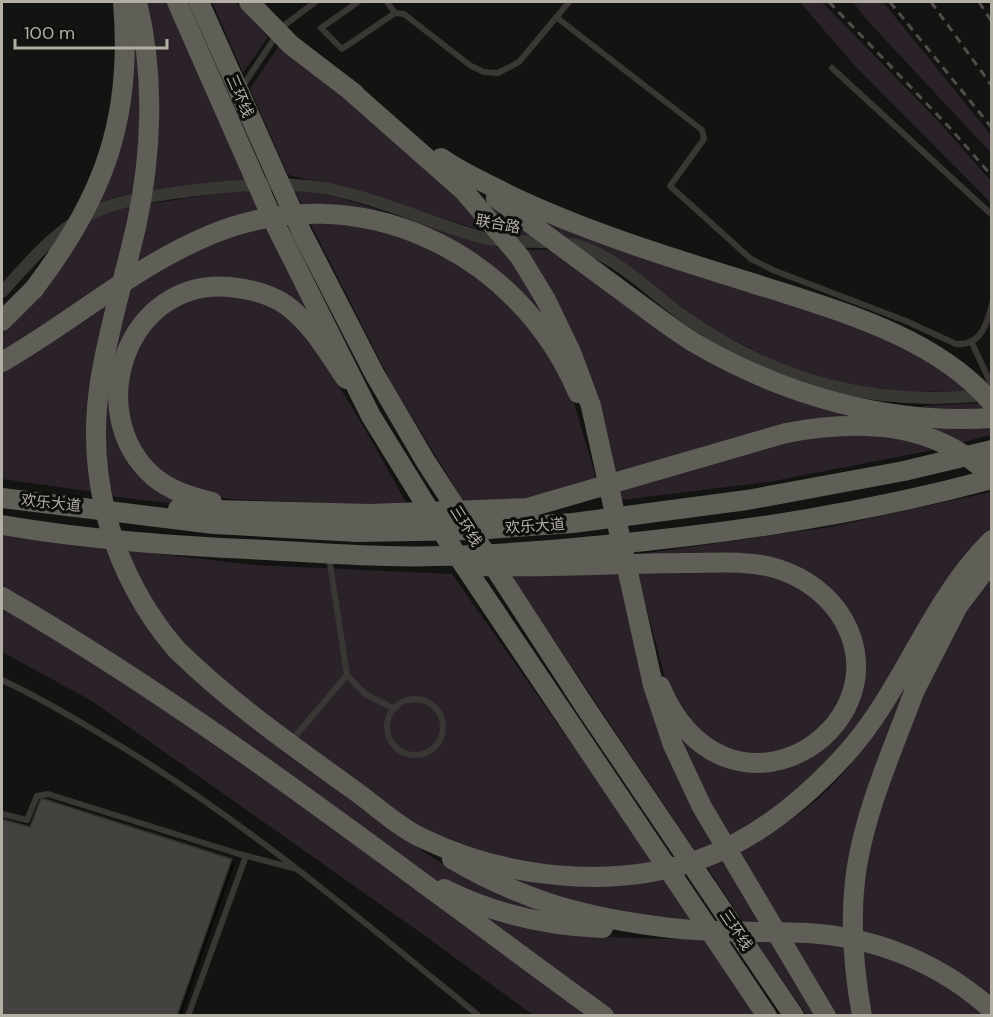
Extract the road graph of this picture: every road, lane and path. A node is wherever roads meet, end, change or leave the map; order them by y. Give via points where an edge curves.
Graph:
1 (123, 2) edge
2 (137, 2) edge
3 (177, 2) edge
4 (199, 2) edge
5 (249, 2) edge
6 (315, 2) edge
7 (358, 2) edge
8 (387, 2) edge
9 (569, 2) edge
10 (395, 13) junction
11 (556, 17) junction
12 (832, 68) dead end
13 (345, 86) junction
14 (237, 111) dead end
15 (240, 125) dead end
16 (456, 169) junction
17 (260, 182) junction
18 (992, 215) edge
19 (2, 292) edge
20 (992, 304) edge
21 (2, 321) edge
22 (971, 341) junction
23 (2, 362) edge
24 (992, 386) edge
25 (992, 395) edge
26 (992, 403) edge
27 (371, 416) junction
28 (992, 418) edge
29 (992, 450) edge
30 (606, 474) junction
31 (992, 478) edge
32 (2, 498) edge
33 (527, 508) junction
34 (249, 510) junction
35 (126, 512) junction
36 (654, 514) junction
37 (2, 525) edge
38 (992, 540) edge
39 (328, 553) junction
40 (387, 556) junction
41 (992, 561) edge
42 (2, 597) edge
43 (646, 649) junction
44 (346, 675) junction
45 (2, 680) edge
46 (393, 708) junction
47 (289, 744) junction
48 (2, 814) edge
49 (423, 838) junction
50 (246, 856) junction
51 (300, 869) junction
52 (404, 869) junction
53 (672, 928) junction
54 (992, 1010) edge
55 (188, 1016) edge
56 (479, 1016) edge
57 (604, 1016) edge
58 (767, 1016) edge
59 (794, 1016) edge
60 (826, 1016) edge
61 (862, 1016) edge

1 - 21 highway, bridge via 124,86 113,146 86,213 34,289
2 - 47 highway, bridge via 149,94 147,158 136,226 104,357 96,416 95,444 105,511 120,559 140,601 176,649 215,688
3 - 27 highway, 三环线, bridge via 270,213
4 - 59 highway, 三环线, bridge via 307,244 426,462 611,746
5 - 13 highway, bridge via 291,45
6 - 14 lane via 274,38 241,89
7 - 10 lane via 321,28 342,49
8 - 10 lane
9 - 11 lane
10 - 11 lane via 410,17 471,66 492,73 515,66
11 - 22 lane via 702,129 704,139 670,186 751,259 956,344
12 - 18 lane
13 - 16 highway, bridge
13 - 30 highway, bridge via 464,191 520,257 546,300 579,371 593,412
15 - 17 lane
16 - 26 highway, bridge via 534,208 581,226 880,327 948,365
16 - 28 highway, bridge via 707,350 767,379 851,406 917,417
17 - 19 street, 联合路 via 132,199 104,207 56,236
17 - 25 street, 联合路 via 341,191 489,239 586,248 718,339 746,355 811,381 894,398
20 - 22 lane via 985,328
22 - 24 lane
23 - 30 highway, bridge via 178,250 221,231 313,214 356,216 410,230 465,257 515,296 547,336 574,383
27 - 34 highway, bridge via 302,320 276,299 223,286 187,292 156,310 135,334 120,376 120,421 130,445 152,475 182,493
27 - 58 highway, 三环线, bridge via 453,549
29 - 36 highway, 欢乐大道 via 828,486
30 - 43 highway, bridge
31 - 33 highway, bridge via 940,443 893,428 856,424 786,434
31 - 40 highway, 欢乐大道 via 835,514 659,540 494,554
32 - 35 highway, 欢乐大道
33 - 34 highway via 370,514
33 - 36 highway via 633,508
34 - 35 highway
35 - 36 highway, 欢乐大道 via 214,524 357,532 473,530
37 - 39 highway, 欢乐大道 via 155,545
38 - 49 highway via 948,592 880,709 848,751 796,803 730,845 675,867 579,876 509,867
39 - 40 highway, 欢乐大道
39 - 44 lane
40 - 43 highway, bridge via 438,564 522,567 675,563 766,566 810,584 836,609 848,627 856,672 848,702 837,721 814,744 793,757 771,763 737,761 695,738 669,705
41 - 61 highway, bridge via 958,606 914,692 870,811 857,865 853,929
42 - 52 highway via 125,672
43 - 60 highway, bridge via 662,717 688,779
44 - 46 lane via 365,694
44 - 47 lane
45 - 51 lane via 155,766
46 - 46 lane via 387,730 395,747 412,755 435,747 442,736 443,723 435,707 412,699
47 - 49 highway
48 - 50 lane via 27,820 37,796 48,794
49 - 53 highway via 515,893 595,917
50 - 51 lane
50 - 55 lane
51 - 56 lane
52 - 53 highway via 484,907 524,918 583,928
52 - 57 highway
53 - 54 highway via 805,933 864,941 931,966

